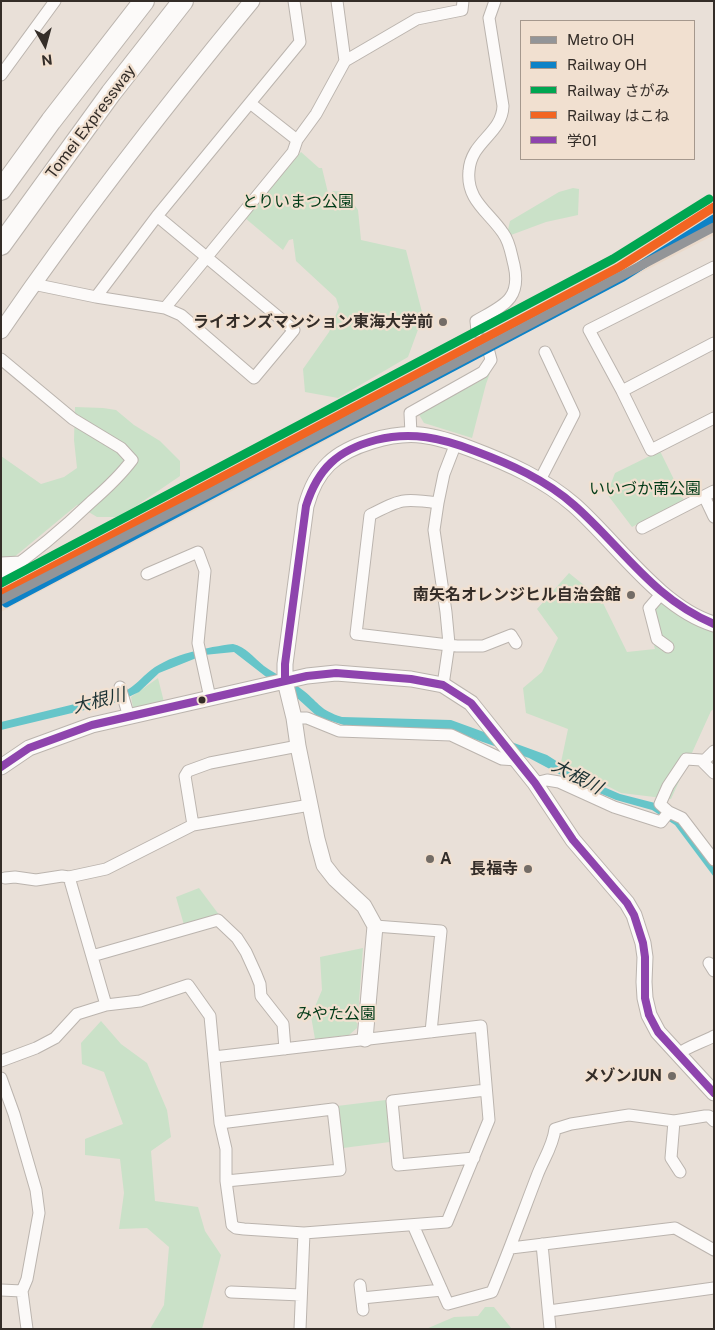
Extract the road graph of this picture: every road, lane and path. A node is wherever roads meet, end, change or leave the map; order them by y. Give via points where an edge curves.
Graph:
1 (55, 1) edge
2 (144, 1) edge
3 (183, 1) edge
4 (252, 1) edge
5 (294, 1) edge
6 (336, 1) edge
7 (463, 1) edge
8 (494, 1) edge
9 (345, 61) junction
10 (1, 75) edge
11 (250, 103) junction
12 (297, 140) junction
13 (1, 190) edge
14 (157, 216) junction
15 (1, 244) edge
16 (206, 257) junction
17 (714, 267) edge
18 (34, 284) junction
19 (96, 297) junction
20 (164, 308) junction
21 (477, 331) dead end
22 (1, 332) edge
23 (714, 343) edge
24 (489, 352) dead end
25 (545, 352) dead end
26 (1, 360) edge
27 (622, 391) junction
28 (714, 418) edge
29 (411, 434) junction
30 (456, 443) junction
31 (540, 480) junction
32 (709, 494) edge
33 (438, 503) junction
34 (714, 517) edge
35 (642, 528) dead end
36 (22, 562) junction
37 (1, 563) edge
38 (147, 574) dead end
39 (1, 576) edge
40 (662, 593) junction
41 (714, 624) edge
42 (512, 635) dead end
43 (449, 644) junction
44 (668, 648) dead end
45 (285, 681) junction
46 (443, 685) junction
47 (120, 687) dead end
48 (210, 698) junction
49 (129, 717) junction
50 (294, 718) junction
51 (298, 746) junction
52 (714, 751) edge
53 (516, 758) junction
54 (703, 762) junction
55 (1, 768) edge
56 (714, 773) edge
57 (535, 783) junction
58 (310, 805) junction
59 (666, 816) junction
60 (192, 825) junction
61 (714, 860) edge
62 (69, 878) junction
63 (3, 880) edge
64 (375, 926) junction
65 (92, 956) junction
66 (106, 1005) junction
67 (431, 1032) junction
68 (714, 1036) edge
69 (365, 1039) junction
70 (285, 1049) junction
71 (678, 1054) junction
72 (214, 1056) junction
73 (1, 1061) edge
74 (1, 1078) edge
75 (486, 1090) junction
76 (714, 1093) edge
77 (674, 1121) junction
78 (714, 1121) edge
79 (220, 1123) junction
80 (474, 1158) junction
81 (680, 1172) dead end
82 (226, 1181) junction
83 (413, 1225) junction
84 (304, 1233) junction
85 (542, 1244) junction
86 (511, 1248) junction
87 (714, 1250) edge
88 (360, 1285) dead end
89 (714, 1288) edge
90 (1, 1290) edge
91 (442, 1290) junction
92 (22, 1291) junction
93 (231, 1292) dead end
94 (301, 1295) junction
95 (549, 1311) junction
96 (27, 1329) edge
97 (300, 1329) edge
98 (550, 1329) edge

1 - 10 street
2 - 13 highway, Tomei Expressway
3 - 15 highway, Tomei Expressway
4 - 18 street via 171,100
5 - 11 street via 300,42
6 - 9 street
7 - 9 street via 462,10 417,19
8 - 21 street via 489,18 503,116 478,146 469,170 469,183 472,195 509,242 516,287 504,305 476,321
9 - 12 street via 316,114
11 - 12 street
11 - 14 street
12 - 16 street via 293,152
14 - 16 street
14 - 19 street
16 - 20 street
16 - 20 street via 294,330 254,378 181,315
17 - 27 street via 589,330
18 - 19 street
18 - 22 street
19 - 20 street
23 - 27 street
24 - 29 street via 490,360 483,372 410,413
25 - 31 street via 574,414
26 - 36 street via 73,419 121,448 132,460 121,475
27 - 28 street via 651,450
29 - 30 street via 424,434
29 - 45 street via 387,436 339,456 314,484 306,506
30 - 31 street
30 - 33 street via 444,474
31 - 40 street via 574,504
32 - 34 street
32 - 35 street
33 - 43 street via 434,530
33 - 43 street via 410,499 398,501 370,515 356,634
36 - 37 street
36 - 39 street
38 - 48 street via 198,552 205,571 199,624 200,652
40 - 41 street via 684,611
40 - 44 street via 649,608 657,639
42 - 43 street via 483,646
43 - 46 street
45 - 46 street via 336,673
45 - 48 street
45 - 50 street
46 - 53 street via 471,703
47 - 49 street
48 - 49 street
49 - 55 street via 92,725 28,748
50 - 51 street
50 - 53 street via 307,718 339,731 451,735 502,759
51 - 58 street
51 - 60 street via 210,763 188,771 185,776
52 - 54 street
53 - 57 street
54 - 56 street
54 - 59 street via 686,759 660,804
57 - 59 street via 559,782 614,807 661,822
57 - 71 street via 573,840 634,914 643,943 645,998 649,1015 658,1032
58 - 60 street
58 - 64 street via 324,865 364,906
59 - 61 street via 682,818
60 - 62 street via 106,869
62 - 63 street via 36,880 15,877
62 - 65 street
64 - 67 street via 441,932
64 - 69 street
65 - 66 street
65 - 70 street via 218,920 246,952 258,979 261,996 282,1024
66 - 72 street via 140,1001 188,985 210,1016
66 - 73 street via 77,1014 55,1038
67 - 69 street
67 - 75 street via 481,1026
68 - 71 street
69 - 70 street
70 - 72 street
71 - 76 street
72 - 79 street
74 - 92 street via 36,1190 40,1213
75 - 80 street via 489,1120
75 - 80 street via 392,1101 398,1165
77 - 78 street via 710,1116
77 - 81 street via 671,1158
77 - 86 street via 628,1115 555,1129 554,1139
79 - 82 street via 226,1149
79 - 82 street via 333,1109 340,1170
80 - 83 street via 448,1222
82 - 84 street via 231,1220 236,1228
83 - 84 street
83 - 91 street
84 - 94 street
85 - 86 street
85 - 87 street via 675,1228
85 - 95 street
86 - 91 street via 492,1292 448,1304
88 - 91 street via 363,1304
89 - 95 street
90 - 92 street
92 - 96 street
93 - 94 street
94 - 97 street
95 - 98 street

